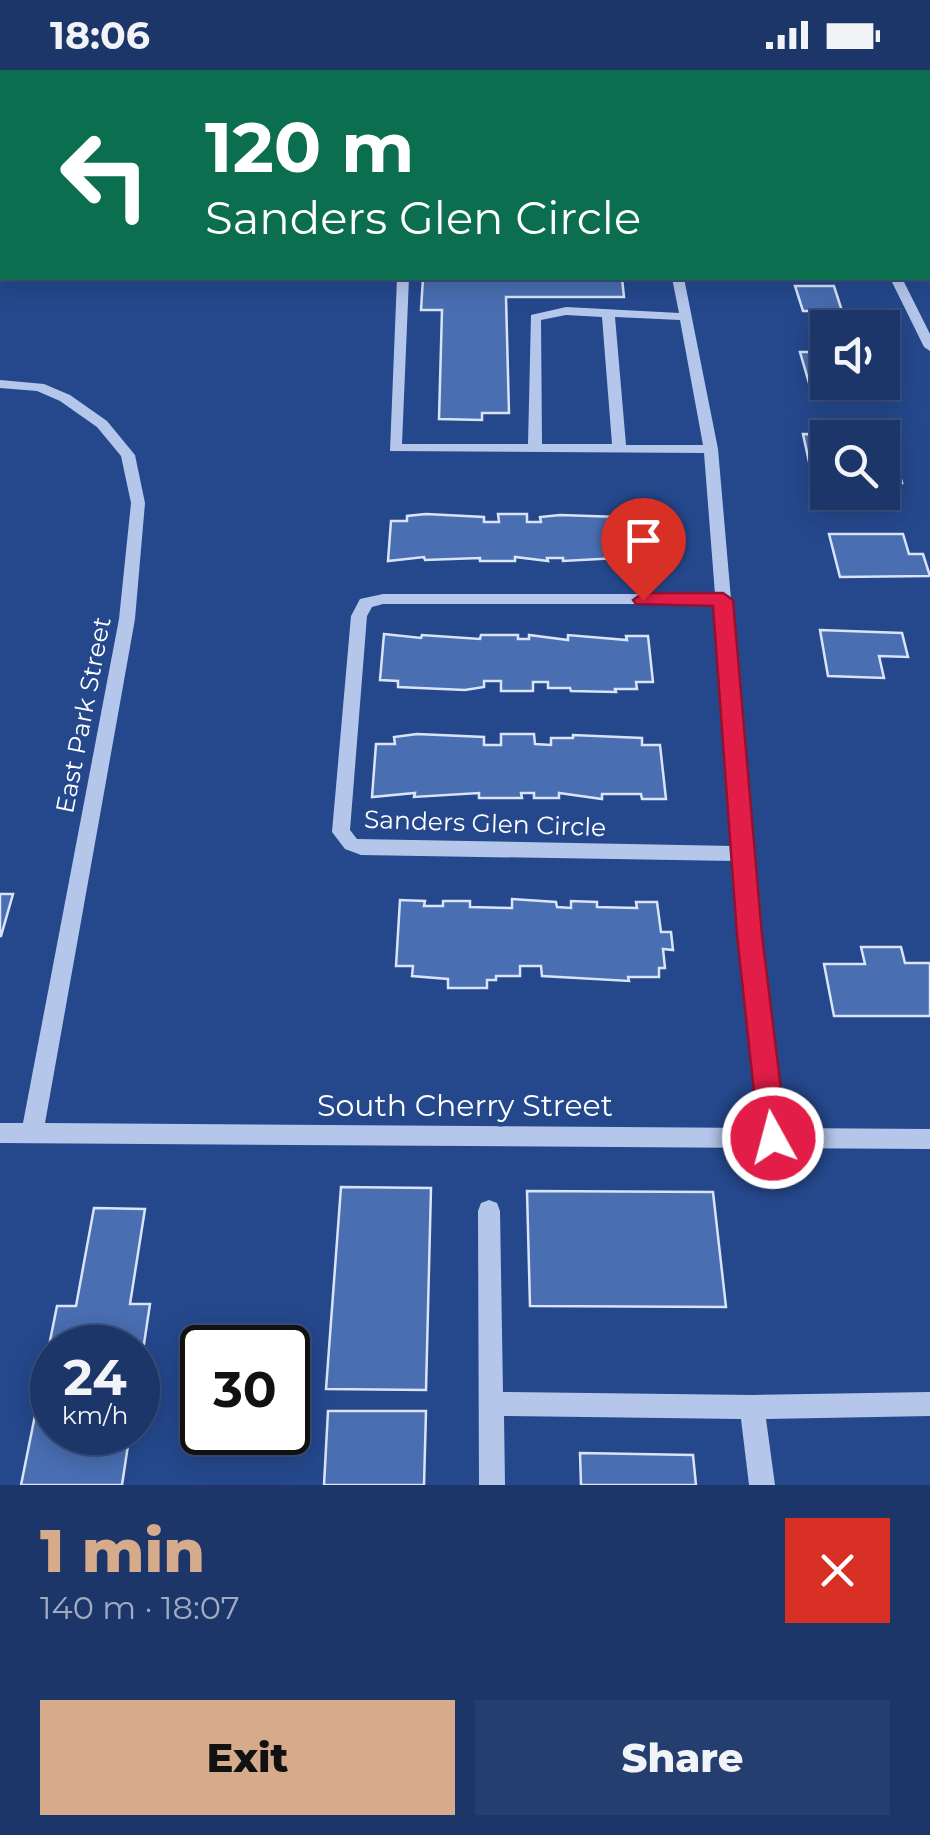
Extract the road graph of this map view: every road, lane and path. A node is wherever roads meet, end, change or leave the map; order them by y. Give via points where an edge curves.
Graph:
1 (402, 280) edge
2 (678, 280) edge
3 (897, 280) edge
4 (608, 314) junction
5 (685, 317) junction
6 (927, 332) edge
7 (930, 347) edge
8 (0, 384) edge
9 (535, 448) junction
10 (619, 449) junction
11 (710, 449) junction
12 (723, 600) junction
13 (744, 854) junction
14 (0, 1134) edge
15 (32, 1134) junction
16 (773, 1138) junction
17 (930, 1139) edge
18 (490, 1211) dead end
19 (491, 1404) junction
20 (930, 1404) edge
21 (752, 1407) junction
22 (492, 1485) edge
23 (762, 1485) edge

1 - 9 street via 396,448
2 - 5 street
3 - 6 street
4 - 5 street
4 - 9 street via 566,311 535,318
4 - 10 street
5 - 11 street
6 - 7 street
8 - 15 street, East Park Street via 39,387 102,424 128,455 138,503 128,619
9 - 10 street
10 - 11 street
11 - 12 street
12 - 13 street
12 - 13 street, Sanders Glen Circle via 366,603 359,616 341,832 361,848
13 - 16 street
14 - 15 street, South Cherry Street
15 - 16 street, South Cherry Street
16 - 17 street, South Cherry Street
18 - 19 street
19 - 21 street
19 - 22 street
20 - 21 street
21 - 23 street

